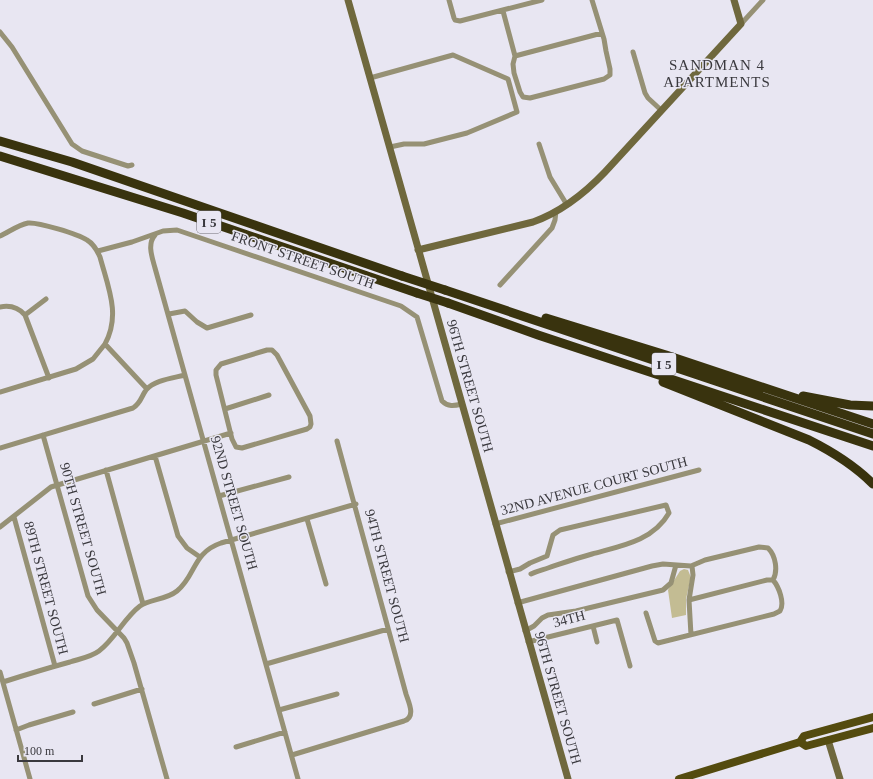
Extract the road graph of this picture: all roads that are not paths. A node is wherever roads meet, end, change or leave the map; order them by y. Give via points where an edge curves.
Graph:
1 (348, 0) edge
2 (449, 0) edge
3 (542, 0) edge
4 (592, 0) edge
5 (734, 0) edge
6 (763, 0) edge
7 (503, 10) junction
8 (741, 24) junction
9 (0, 32) edge
10 (602, 33) junction
11 (634, 52) dead end
12 (515, 56) junction
13 (370, 78) junction
14 (661, 110) junction
15 (0, 142) edge
16 (540, 144) dead end
17 (390, 147) junction
18 (0, 156) edge
19 (132, 165) dead end
20 (567, 205) junction
21 (556, 211) junction
22 (155, 235) junction
23 (0, 236) edge
24 (418, 250) junction
25 (98, 251) junction
26 (500, 285) dead end
27 (456, 294) junction
28 (46, 299) dead end
29 (0, 307) edge
30 (169, 314) junction
31 (25, 315) junction
32 (251, 315) dead end
33 (538, 336) junction
34 (105, 344) junction
35 (185, 375) junction
36 (49, 378) junction
37 (747, 383) junction
38 (147, 389) junction
39 (0, 392) edge
40 (269, 395) dead end
41 (462, 404) junction
42 (873, 406) edge
43 (225, 409) junction
44 (873, 424) edge
45 (231, 433) junction
46 (873, 434) edge
47 (43, 435) junction
48 (338, 441) dead end
49 (204, 442) junction
50 (873, 446) edge
51 (0, 448) edge
52 (155, 456) junction
53 (106, 470) junction
54 (699, 470) dead end
55 (289, 477) dead end
56 (873, 484) edge
57 (57, 485) junction
58 (219, 496) junction
59 (356, 504) junction
60 (14, 517) junction
61 (307, 518) junction
62 (495, 524) junction
63 (0, 527) edge
64 (232, 540) junction
65 (200, 557) junction
66 (676, 565) junction
67 (692, 566) junction
68 (508, 572) junction
69 (531, 574) dead end
70 (773, 580) junction
71 (326, 584) dead end
72 (689, 600) junction
73 (517, 603) junction
74 (143, 604) junction
75 (646, 613) dead end
76 (593, 626) junction
77 (388, 629) junction
78 (118, 631) junction
79 (525, 631) junction
80 (691, 635) junction
81 (528, 642) junction
82 (597, 642) dead end
83 (266, 664) junction
84 (55, 666) junction
85 (630, 666) dead end
86 (0, 672) edge
87 (3, 682) junction
88 (142, 690) junction
89 (337, 694) dead end
90 (94, 704) dead end
91 (279, 710) junction
92 (73, 712) dead end
93 (873, 717) edge
94 (852, 723) junction
95 (873, 728) edge
96 (16, 730) junction
97 (285, 732) junction
98 (828, 740) junction
99 (800, 742) junction
100 (236, 747) dead end
101 (292, 755) junction
102 (30, 779) edge
103 (168, 779) edge
104 (298, 779) edge
105 (568, 779) edge
106 (679, 779) edge
107 (840, 779) edge

1 - 13 main road, 96TH STREET SOUTH
2 - 7 street via 455,20 460,21
3 - 7 street
4 - 10 street
5 - 8 main road
6 - 8 street
7 - 12 street
8 - 14 main road
9 - 19 street via 72,144 82,151 128,166
10 - 12 street
10 - 12 street via 610,75 602,80 524,98 514,73
11 - 14 street via 645,93
13 - 17 main road, 96TH STREET SOUTH
13 - 17 street via 453,55 508,79 517,112 467,133 424,144 399,144
14 - 20 main road via 598,180
15 - 27 highway, I 5, bridge via 72,162
16 - 20 street via 550,177
17 - 24 main road, 96TH STREET SOUTH
18 - 33 highway, I 5, bridge via 183,213
20 - 21 main road
21 - 24 main road via 525,225
21 - 26 street via 552,228
22 - 25 street, FRONT STREET SOUTH
22 - 30 street, 92ND STREET SOUTH via 151,242 152,255
22 - 41 street, FRONT STREET SOUTH via 166,230 181,231 401,306 417,317 442,401 451,406
23 - 25 street via 21,225 38,224 83,238
24 - 41 main road, 96TH STREET SOUTH
25 - 34 street via 113,310 111,330
27 - 37 highway via 544,317
27 - 46 highway, I 5
28 - 31 street
29 - 31 street via 15,307
30 - 32 street via 185,312 203,326 210,328
30 - 35 street, 92ND STREET SOUTH
31 - 36 street
33 - 50 highway, I 5
33 - 56 highway via 809,440 848,462
34 - 36 street via 85,365
34 - 38 street
35 - 38 street
35 - 49 street, 92ND STREET SOUTH
36 - 39 street
37 - 42 highway via 844,404
37 - 44 highway
38 - 47 street via 140,403 133,408
40 - 43 street
41 - 62 main road, 96TH STREET SOUTH
43 - 45 street
43 - 45 street via 216,370 221,364 272,350 312,422 307,429 242,448 236,447
45 - 49 street
47 - 51 street
47 - 57 street, 90TH STREET SOUTH
48 - 59 street, 94TH STREET SOUTH
49 - 52 street
49 - 58 street, 92ND STREET SOUTH
52 - 53 street
52 - 65 street via 178,536 187,548
53 - 57 street
53 - 74 street
54 - 62 street, 32ND AVENUE COURT SOUTH
55 - 58 street
57 - 60 street
57 - 78 street, 90TH STREET SOUTH via 90,601
58 - 64 street, 92ND STREET SOUTH
59 - 61 street
59 - 77 street, 94TH STREET SOUTH
60 - 63 street
60 - 84 street, 89TH STREET SOUTH
61 - 64 street
61 - 71 street
62 - 68 main road, 96TH STREET SOUTH
64 - 65 street via 211,548
64 - 83 street, 92ND STREET SOUTH
65 - 74 street via 185,583 177,591
66 - 67 street
66 - 73 street via 652,566
66 - 79 street via 671,583 663,590 576,611 547,615
67 - 70 street via 705,560 756,547 766,547 775,562 776,572
67 - 72 street
68 - 69 street via 547,556 553,535 560,530 666,505 669,513 665,520 639,540
68 - 73 main road, 96TH STREET SOUTH
70 - 72 street
70 - 80 street via 781,600 781,610 775,614
72 - 80 street
73 - 79 main road, 96TH STREET SOUTH
74 - 78 street
75 - 80 street via 656,643
76 - 81 street, 34TH
76 - 82 street
76 - 85 street, 34TH via 616,620
77 - 83 street
77 - 101 street, 94TH STREET SOUTH via 410,717
78 - 84 street via 97,653
78 - 88 street, 90TH STREET SOUTH via 127,643
79 - 81 main road, 96TH STREET SOUTH
81 - 105 main road, 96TH STREET SOUTH
83 - 91 street, 92ND STREET SOUTH
84 - 87 street
86 - 87 street
87 - 96 street
88 - 90 street
88 - 103 street, 90TH STREET SOUTH
89 - 91 street
91 - 97 street, 92ND STREET SOUTH
92 - 96 street
93 - 94 main road
94 - 98 main road
94 - 99 main road via 804,736
95 - 98 main road
96 - 102 street
97 - 100 street
97 - 101 street, 92ND STREET SOUTH
98 - 99 main road via 806,746
98 - 107 main road
99 - 106 main road
101 - 104 street, 92ND STREET SOUTH

